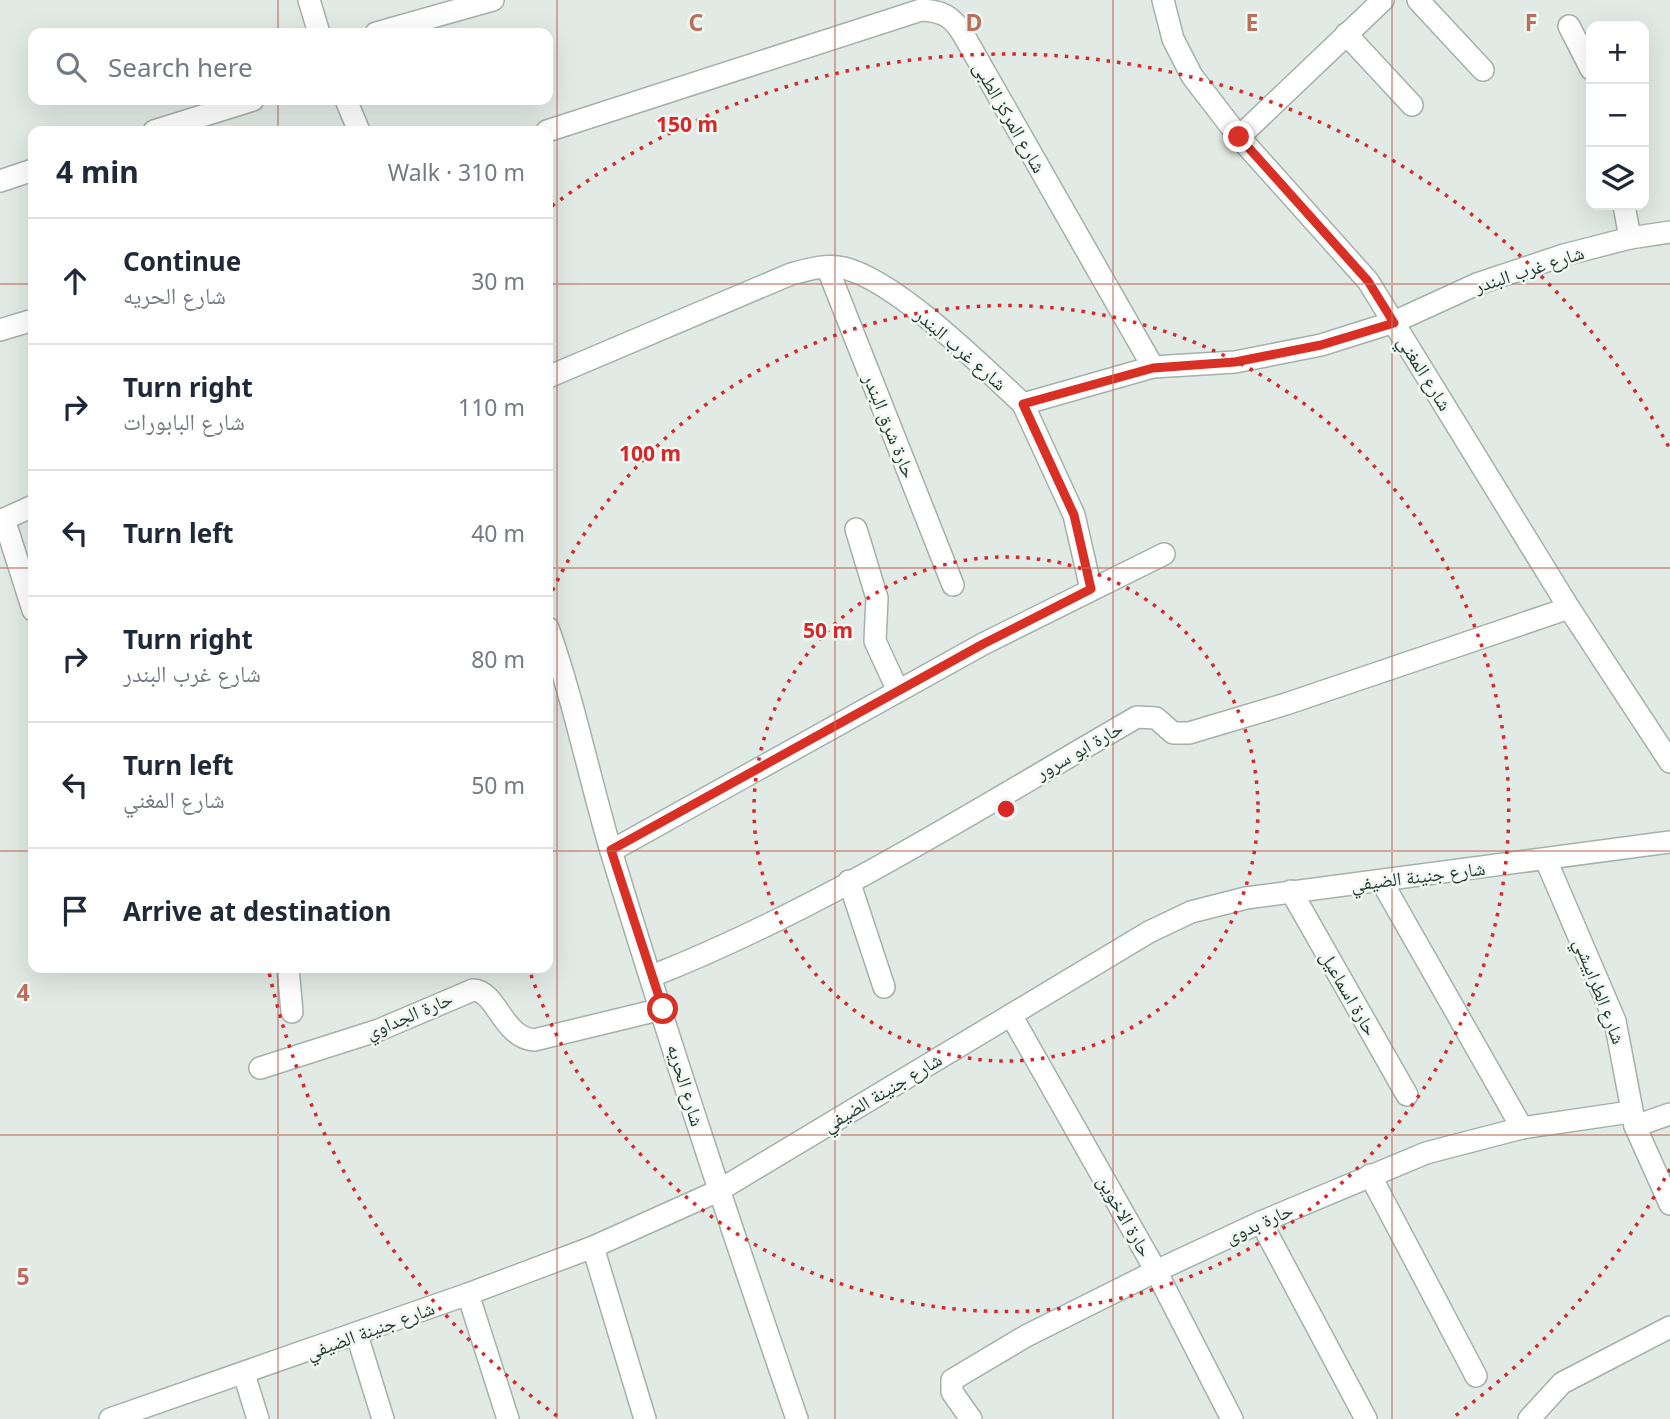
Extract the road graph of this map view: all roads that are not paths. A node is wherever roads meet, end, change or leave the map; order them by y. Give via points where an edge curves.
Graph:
1 (309, 0) edge
2 (493, 0) edge
3 (1163, 0) edge
4 (1383, 0) edge
5 (1418, 0) edge
6 (1569, 26) dead end
7 (317, 28) edge
8 (394, 28) edge
9 (1346, 34) junction
10 (1586, 59) edge
11 (1483, 70) dead end
12 (240, 105) edge
13 (348, 105) edge
14 (1412, 105) dead end
15 (185, 126) edge
16 (357, 126) edge
17 (553, 129) edge
18 (1239, 137) junction
19 (28, 172) edge
20 (0, 181) edge
21 (1626, 210) edge
22 (1670, 232) edge
23 (1630, 238) junction
24 (827, 267) junction
25 (28, 323) edge
26 (1394, 323) junction
27 (0, 330) edge
28 (1153, 368) junction
29 (553, 375) edge
30 (1023, 404) junction
31 (28, 508) edge
32 (2, 520) edge
33 (856, 528) dead end
34 (1164, 554) dead end
35 (953, 585) dead end
36 (1091, 589) junction
37 (28, 595) edge
38 (1569, 608) junction
39 (553, 649) edge
40 (898, 691) junction
41 (1670, 762) edge
42 (1670, 842) edge
43 (611, 850) junction
44 (1546, 860) junction
45 (849, 881) junction
46 (1382, 882) junction
47 (1291, 891) junction
48 (288, 973) edge
49 (652, 976) junction
50 (884, 987) dead end
51 (663, 1009) junction
52 (292, 1012) dead end
53 (1011, 1015) junction
54 (260, 1068) dead end
55 (1407, 1095) dead end
56 (1670, 1114) edge
57 (1632, 1119) junction
58 (1522, 1128) junction
59 (1370, 1175) junction
60 (719, 1191) junction
61 (1670, 1204) edge
62 (1261, 1222) junction
63 (593, 1247) junction
64 (1156, 1271) junction
65 (468, 1294) junction
66 (1670, 1327) edge
67 (357, 1335) junction
68 (244, 1374) junction
69 (1476, 1376) dead end
70 (110, 1419) edge
71 (258, 1419) edge
72 (383, 1419) edge
73 (508, 1419) edge
74 (645, 1419) edge
75 (797, 1419) edge
76 (971, 1419) edge
77 (1232, 1419) edge
78 (1366, 1419) edge
79 (1529, 1419) edge

1 - 7 street
2 - 8 street
3 - 18 street, شارع المغني via 1173,38 1192,76
4 - 9 street
5 - 11 street
6 - 10 street
9 - 14 street
9 - 18 street
12 - 15 street
13 - 16 street
17 - 28 street, شارع المركز الطبى via 921,10 938,11 954,19
18 - 26 street, شارع المغني via 1368,281
19 - 20 street
21 - 23 street
22 - 23 street, شارع غرب البندر
23 - 26 street, شارع غرب البندر via 1477,284
24 - 29 street, شارع غرب البندر via 792,274
24 - 30 street, شارع غرب البندر via 863,275 906,303
24 - 35 street, حارة شرق البندر
25 - 27 street
26 - 28 street, شارع غرب البندر via 1321,345 1235,362
26 - 38 street, شارع المغني
28 - 30 street, شارع غرب البندر
30 - 36 street via 1074,515
31 - 32 street
32 - 37 street
33 - 40 street via 878,607 875,641
34 - 36 street
36 - 40 street
38 - 41 street, شارع المغني
38 - 45 street, حارة ابو سرور via 1189,733 1173,733 1156,718 1137,717
39 - 43 street, شارع الحريه
40 - 43 street
42 - 44 street, شارع جنينة الضيفي
43 - 49 street, شارع الحريه
44 - 46 street, شارع جنينة الضيفي
44 - 57 street, شارع الطرابيشي via 1615,1021
45 - 49 street, حارة ابو سرور
45 - 50 street
46 - 47 street, شارع جنينة الضيفي
46 - 58 street
47 - 53 street, شارع جنينة الضيفي via 1191,912 1149,932
47 - 55 street, حارة اسماعيل
48 - 52 street
49 - 51 street, شارع الحريه
51 - 54 street, حارة الجداوي via 523,1039 483,993 473,990 379,1030
51 - 60 street, شارع الحريه
53 - 60 street, شارع جنينة الضيفي
53 - 64 street, حارة الاخوين
56 - 57 street, حارة بدوى
57 - 58 street, حارة بدوى
57 - 61 street, شارع الطرابيشي
58 - 59 street, حارة بدوى via 1466,1140
59 - 62 street, حارة بدوى
59 - 69 street
60 - 63 street, شارع جنينة الضيفي
60 - 75 street, شارع الحريه
62 - 64 street, حارة بدوى
62 - 78 street
63 - 65 street, شارع جنينة الضيفي
63 - 74 street
64 - 76 street, حارة بدوى via 1026,1336 953,1380 953,1392
64 - 77 street, حارة الاخوين
65 - 67 street, شارع جنينة الضيفي
65 - 73 street
66 - 79 street via 1562,1383
67 - 68 street, شارع جنينة الضيفي
67 - 72 street
68 - 70 street, شارع جنينة الضيفي
68 - 71 street

